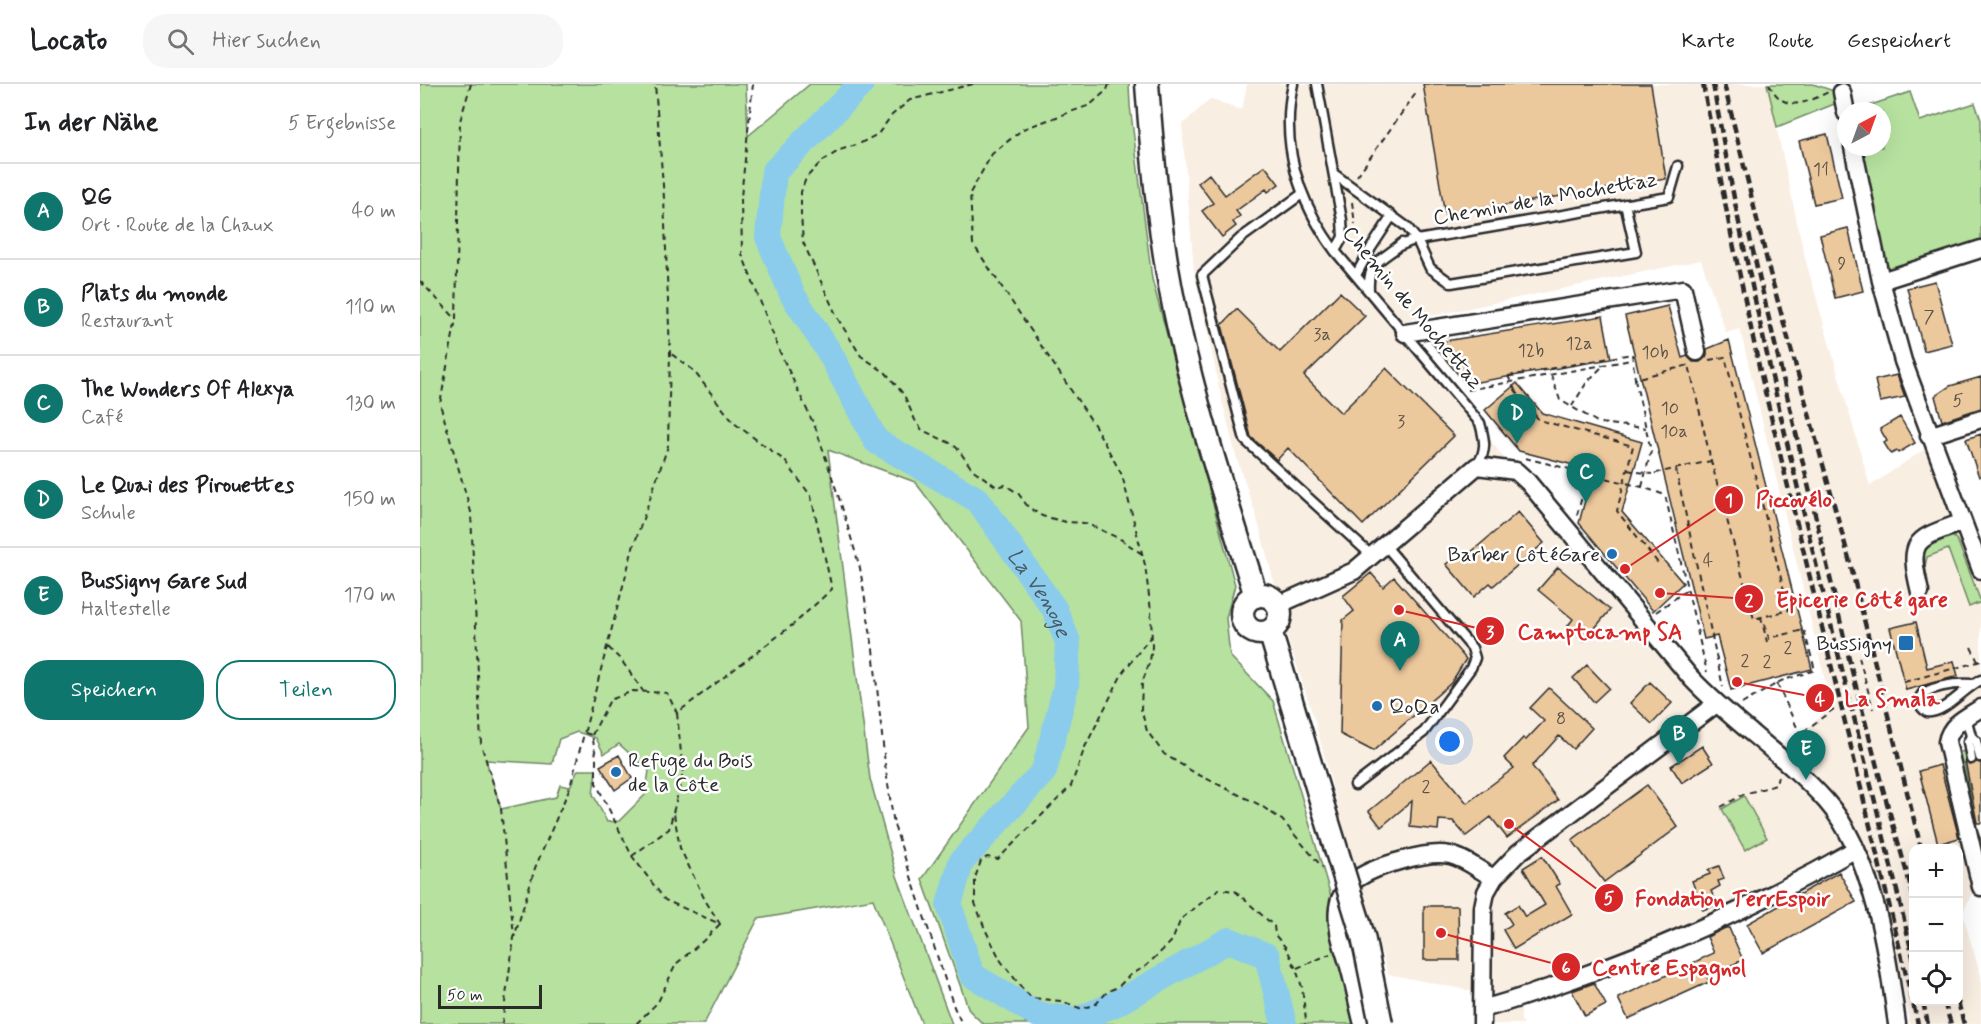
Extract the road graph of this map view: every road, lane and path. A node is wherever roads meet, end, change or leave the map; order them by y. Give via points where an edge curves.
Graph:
1 (471, 84) edge
2 (655, 84) edge
3 (753, 84) edge
4 (973, 84) edge
5 (1109, 84) edge
6 (1147, 84) edge
7 (1293, 84) edge
8 (1317, 84) edge
9 (1769, 84) edge
10 (1837, 91) joint
11 (1416, 93) dead end
12 (1842, 102) edge
13 (1855, 156) edge
14 (1678, 166) dead end
15 (1334, 174) junction
16 (1354, 180) dead end
17 (1302, 194) junction
18 (1351, 196) dead end
19 (1625, 204) junction
20 (1392, 216) junction
21 (1355, 224) dead end
22 (1407, 227) junction
23 (1416, 240) junction
24 (1399, 246) junction
25 (1981, 249) edge
26 (1335, 251) junction
27 (1356, 275) junction
28 (420, 281) edge
29 (1881, 281) junction
30 (1369, 290) junction
31 (456, 319) junction
32 (1405, 333) junction
33 (670, 353) junction
34 (1702, 356) joint
35 (1605, 364) junction
36 (1551, 375) junction
37 (1635, 379) junction
38 (1463, 390) dead end
39 (1571, 406) junction
40 (1981, 419) edge
41 (1646, 428) junction
42 (1929, 436) junction
43 (1517, 456) dead end
44 (1711, 461) junction
45 (1478, 466) junction
46 (1628, 470) junction
47 (1676, 470) junction
48 (1588, 474) junction
49 (1642, 487) junction
50 (1963, 522) junction
51 (1574, 524) dead end
52 (1378, 550) junction
53 (1142, 554) junction
54 (1658, 563) dead end
55 (1981, 570) edge
56 (1688, 589) junction
57 (1920, 592) dead end
58 (1256, 596) junction
59 (1278, 605) junction
60 (1650, 615) dead end
61 (1761, 617) junction
62 (1765, 624) dead end
63 (1270, 631) junction
64 (1152, 635) junction
65 (1768, 641) junction
66 (607, 646) junction
67 (1971, 647) dead end
68 (1859, 657) dead end
69 (1980, 661) edge
70 (1708, 674) dead end
71 (1904, 682) dead end
72 (1977, 682) edge
73 (1777, 683) junction
74 (1723, 688) dead end
75 (643, 691) junction
76 (1716, 704) junction
77 (1736, 708) dead end
78 (1835, 708) dead end
79 (1981, 708) edge
80 (1873, 709) dead end
81 (677, 713) junction
82 (1966, 717) junction
83 (584, 733) junction
84 (1800, 734) junction
85 (592, 735) junction
86 (1774, 753) junction
87 (1976, 758) edge
88 (1778, 776) dead end
89 (1355, 785) dead end
90 (1721, 807) dead end
91 (674, 811) junction
92 (1856, 849) junction
93 (632, 856) junction
94 (1326, 873) dead end
95 (1494, 878) junction
96 (1981, 886) edge
97 (720, 924) junction
98 (514, 938) junction
99 (1345, 951) junction
100 (1296, 969) junction
101 (1482, 1016) edge
102 (502, 1024) edge
103 (636, 1024) edge
104 (962, 1024) edge
105 (1305, 1024) edge
106 (1363, 1024) edge
107 (1381, 1024) edge
108 (1897, 1024) edge

1 - 31 path via 460,121
2 - 33 path
3 - 104 path via 741,197 742,254 779,350 816,429 860,568 894,825
4 - 53 path via 910,100 878,134 821,162 806,178 801,192 803,242 838,319 861,356 886,373 904,395 922,430 952,444 990,484 998,488 1005,485 1018,493 1028,507 1042,516 1084,523
5 - 53 path via 1090,105 1023,129 992,153 970,193 973,243 1095,426 1122,475
6 - 58 main road via 1164,251 1177,322 1194,392
7 - 17 lane, Chemin de Mochettaz via 1289,146
8 - 15 lane
9 - 10 path via 1779,97 1792,104 1803,104
10 - 12 street
11 - 16 path
13 - 29 street
14 - 19 lane, Chemin de la Mochettaz via 1669,197
15 - 20 lane
15 - 26 lane via 1343,237
17 - 26 lane, Chemin de Mochettaz
17 - 52 lane via 1241,238 1202,275 1245,440
18 - 21 path
19 - 23 lane, Chemin de la Mochettaz
19 - 23 lane via 1636,252 1451,283 1430,268
20 - 22 lane
20 - 27 lane
22 - 23 lane
22 - 24 lane, Chemin de la Mochettaz via 1406,239
23 - 24 lane, Chemin de la Mochettaz
24 - 30 lane, Chemin de la Mochettaz via 1377,262 1368,280
25 - 29 street
26 - 27 lane, Chemin de Mochettaz
27 - 30 lane, Chemin de Mochettaz
28 - 31 path
29 - 42 street via 1902,361
30 - 32 lane, Chemin de Mochettaz
31 - 98 path via 440,404 471,512 481,744 501,809
32 - 34 street via 1683,289
32 - 45 lane, Chemin de Mochettaz via 1480,423 1485,440
33 - 66 path via 668,446 633,548
33 - 81 path via 693,370 734,423 785,461 811,496 832,589 795,623
34 - 61 path via 1725,357 1789,610
35 - 36 path
35 - 37 path via 1631,360
35 - 39 path
36 - 38 path
36 - 39 path via 1560,400
37 - 41 path
37 - 44 path via 1689,364
37 - 46 path, bridge via 1632,354 1508,376 1539,420 1633,446
39 - 41 path via 1599,423
40 - 42 street
41 - 49 path via 1651,451
42 - 50 street
43 - 48 path
44 - 47 path
44 - 61 path via 1754,619
45 - 52 street
45 - 76 street via 1516,471
46 - 47 path, bridge via 1652,474
46 - 54 path via 1617,511
47 - 74 path
48 - 49 path
48 - 51 path
49 - 56 path via 1665,495
50 - 55 street
50 - 57 street via 1927,536 1915,548 1913,564
52 - 59 street via 1353,571
52 - 89 lane via 1472,648 1475,658 1424,732
53 - 64 path
56 - 60 path
56 - 70 path
58 - 59 main road via 1269,597
58 - 63 main road via 1243,609 1244,621 1257,633
59 - 63 main road via 1278,623
61 - 65 path
62 - 65 path
63 - 107 main road, bridge via 1363,936
64 - 94 path via 1150,661 1142,683 1141,709 1147,731 1164,754 1282,820
64 - 100 path via 1122,672 1085,747 1071,786 998,859 987,857 981,861 975,878 975,903 985,929 1001,961 1032,998 1082,1008 1096,1004 1108,991 1146,966 1172,941 1181,919 1219,889 1235,891 1274,926 1275,935
65 - 73 path via 1804,630 1815,670
66 - 75 path
66 - 83 path
67 - 69 path
68 - 80 path
69 - 71 path
72 - 72 lane via 1936,686 1920,696 1920,706 1927,712 1937,712
73 - 77 path
73 - 84 path
75 - 81 path via 667,693
75 - 85 path via 610,700
76 - 86 street
76 - 95 street via 1518,853
78 - 84 path
79 - 82 street
81 - 91 path via 683,773
82 - 87 lane via 1971,736 1968,742
82 - 96 street via 1953,727 1947,742
83 - 85 path
83 - 98 path via 570,787 535,868
84 - 86 path
85 - 93 path via 596,783
86 - 92 street via 1826,801
88 - 90 path via 1776,785 1744,794
91 - 93 path via 669,829
91 - 97 path via 680,848
92 - 101 street via 1795,884 1640,955 1509,1002
92 - 108 street via 1870,885
93 - 97 path via 665,900
95 - 99 street via 1458,858 1435,853 1374,870 1357,879 1340,900 1338,926
95 - 101 street via 1483,907
97 - 103 path via 676,964 658,1002
98 - 102 path
99 - 100 path
99 - 106 street
100 - 105 path via 1302,987

